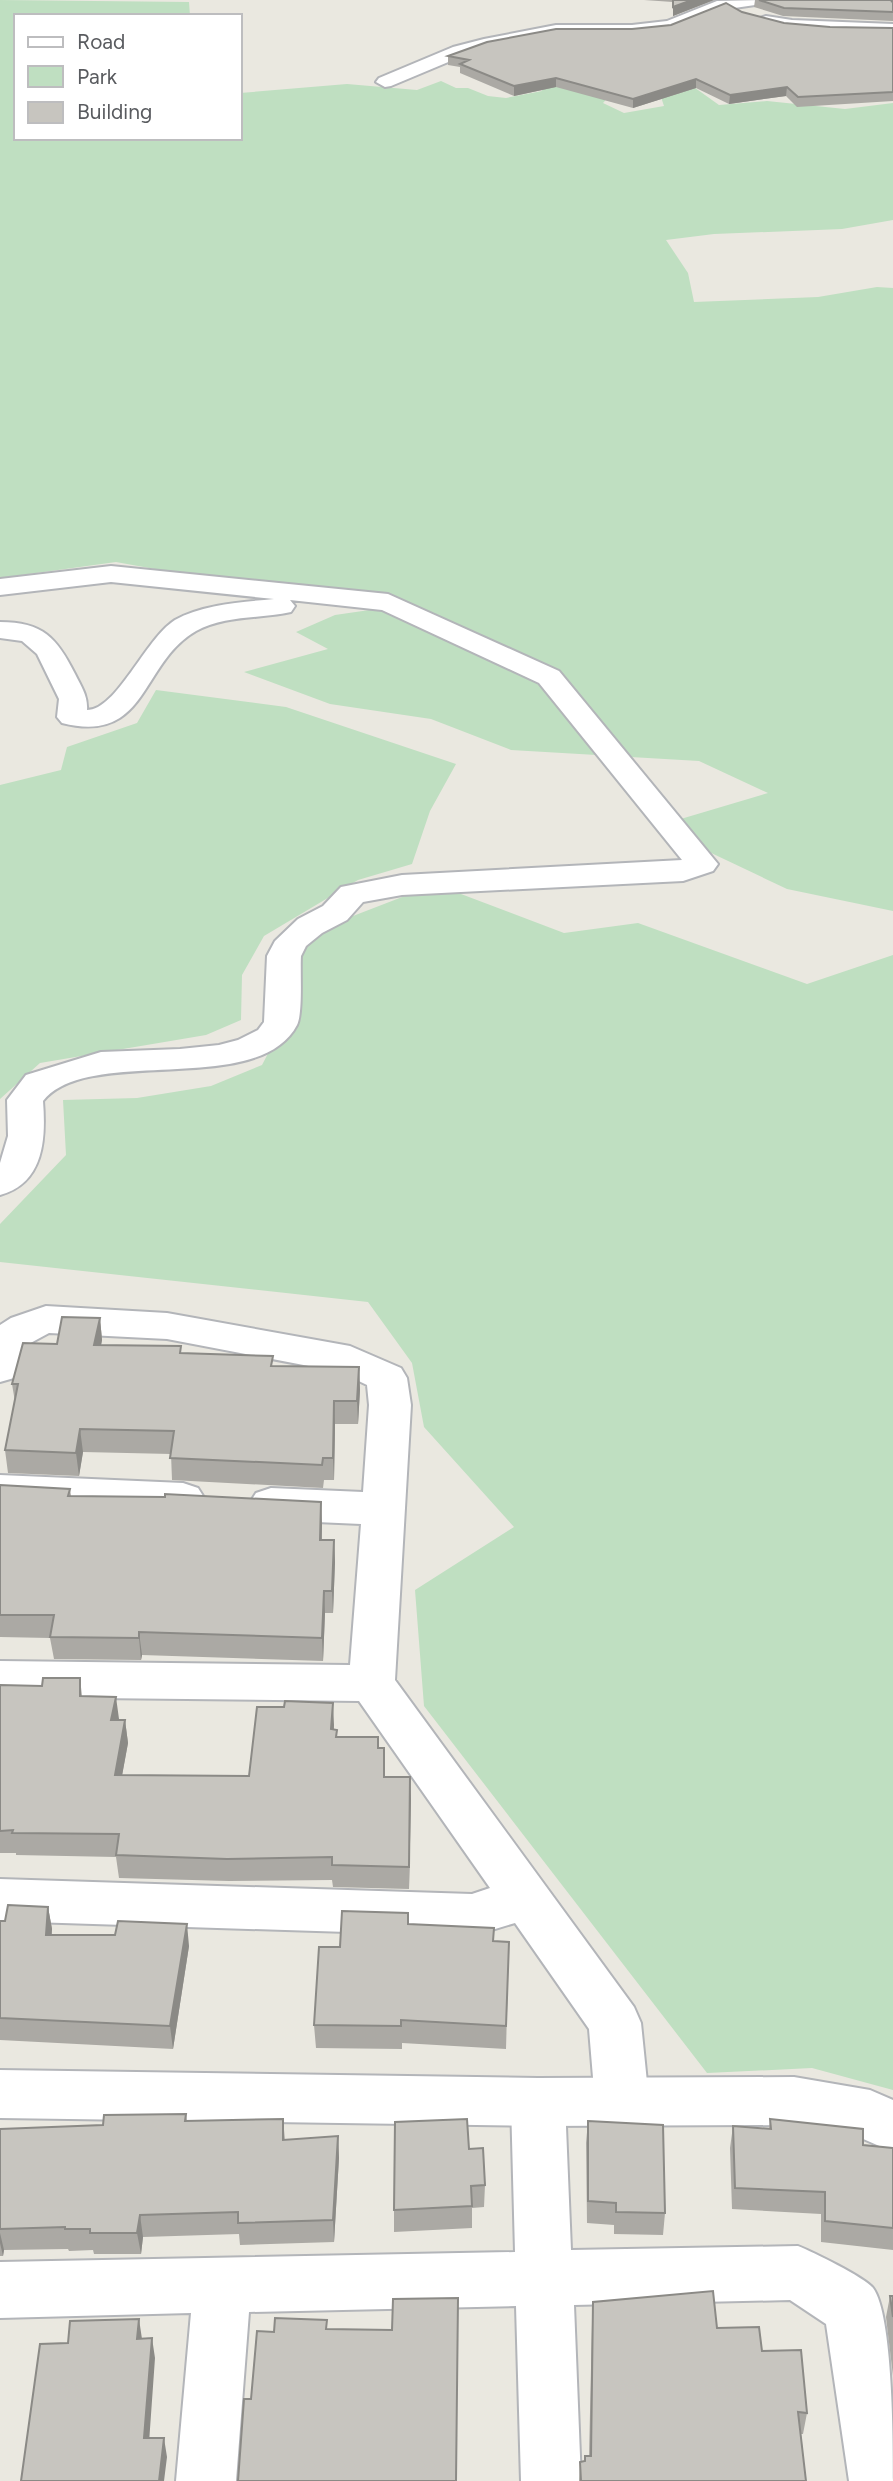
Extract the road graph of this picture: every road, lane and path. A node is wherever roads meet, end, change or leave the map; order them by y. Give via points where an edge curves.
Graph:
1 (755, 0) edge
2 (732, 2) edge
3 (893, 29) edge
4 (385, 82) dead end
5 (0, 587) edge
6 (352, 598) junction
7 (0, 630) edge
8 (0, 1183) edge
9 (13, 1319) edge
10 (0, 1368) edge
11 (0, 1490) edge
12 (384, 1509) junction
13 (0, 1679) edge
14 (372, 1684) junction
15 (526, 1899) junction
16 (0, 1900) edge
17 (0, 2094) edge
18 (538, 2102) junction
19 (622, 2102) junction
20 (893, 2127) edge
21 (545, 2277) junction
22 (222, 2284) junction
23 (0, 2290) edge
24 (206, 2481) edge
25 (551, 2481) edge
26 (879, 2481) edge

1 - 2 street
2 - 3 street via 733,8 766,22
2 - 4 street via 670,26 556,30 484,44
5 - 6 street via 111,574
6 - 7 street via 238,610 186,626 162,644 128,698 106,718 90,722 72,718 73,699 49,650 32,635
6 - 8 street via 388,602 550,677 702,864 683,871 402,885 352,894 335,913 292,941 284,956 281,1023 270,1037 220,1055 101,1063 40,1083 26,1100 25,1154 16,1172
9 - 10 street
9 - 12 street via 167,1326 350,1360 387,1378 390,1405
11 - 12 street
12 - 14 street
13 - 14 street
14 - 15 street
15 - 16 street via 472,1916
15 - 19 street via 615,2023
17 - 18 street
18 - 19 street
18 - 21 street
19 - 20 street via 794,2101 870,2115
21 - 22 street
21 - 25 street
21 - 26 street via 798,2273 853,2308
22 - 23 street
22 - 24 street

